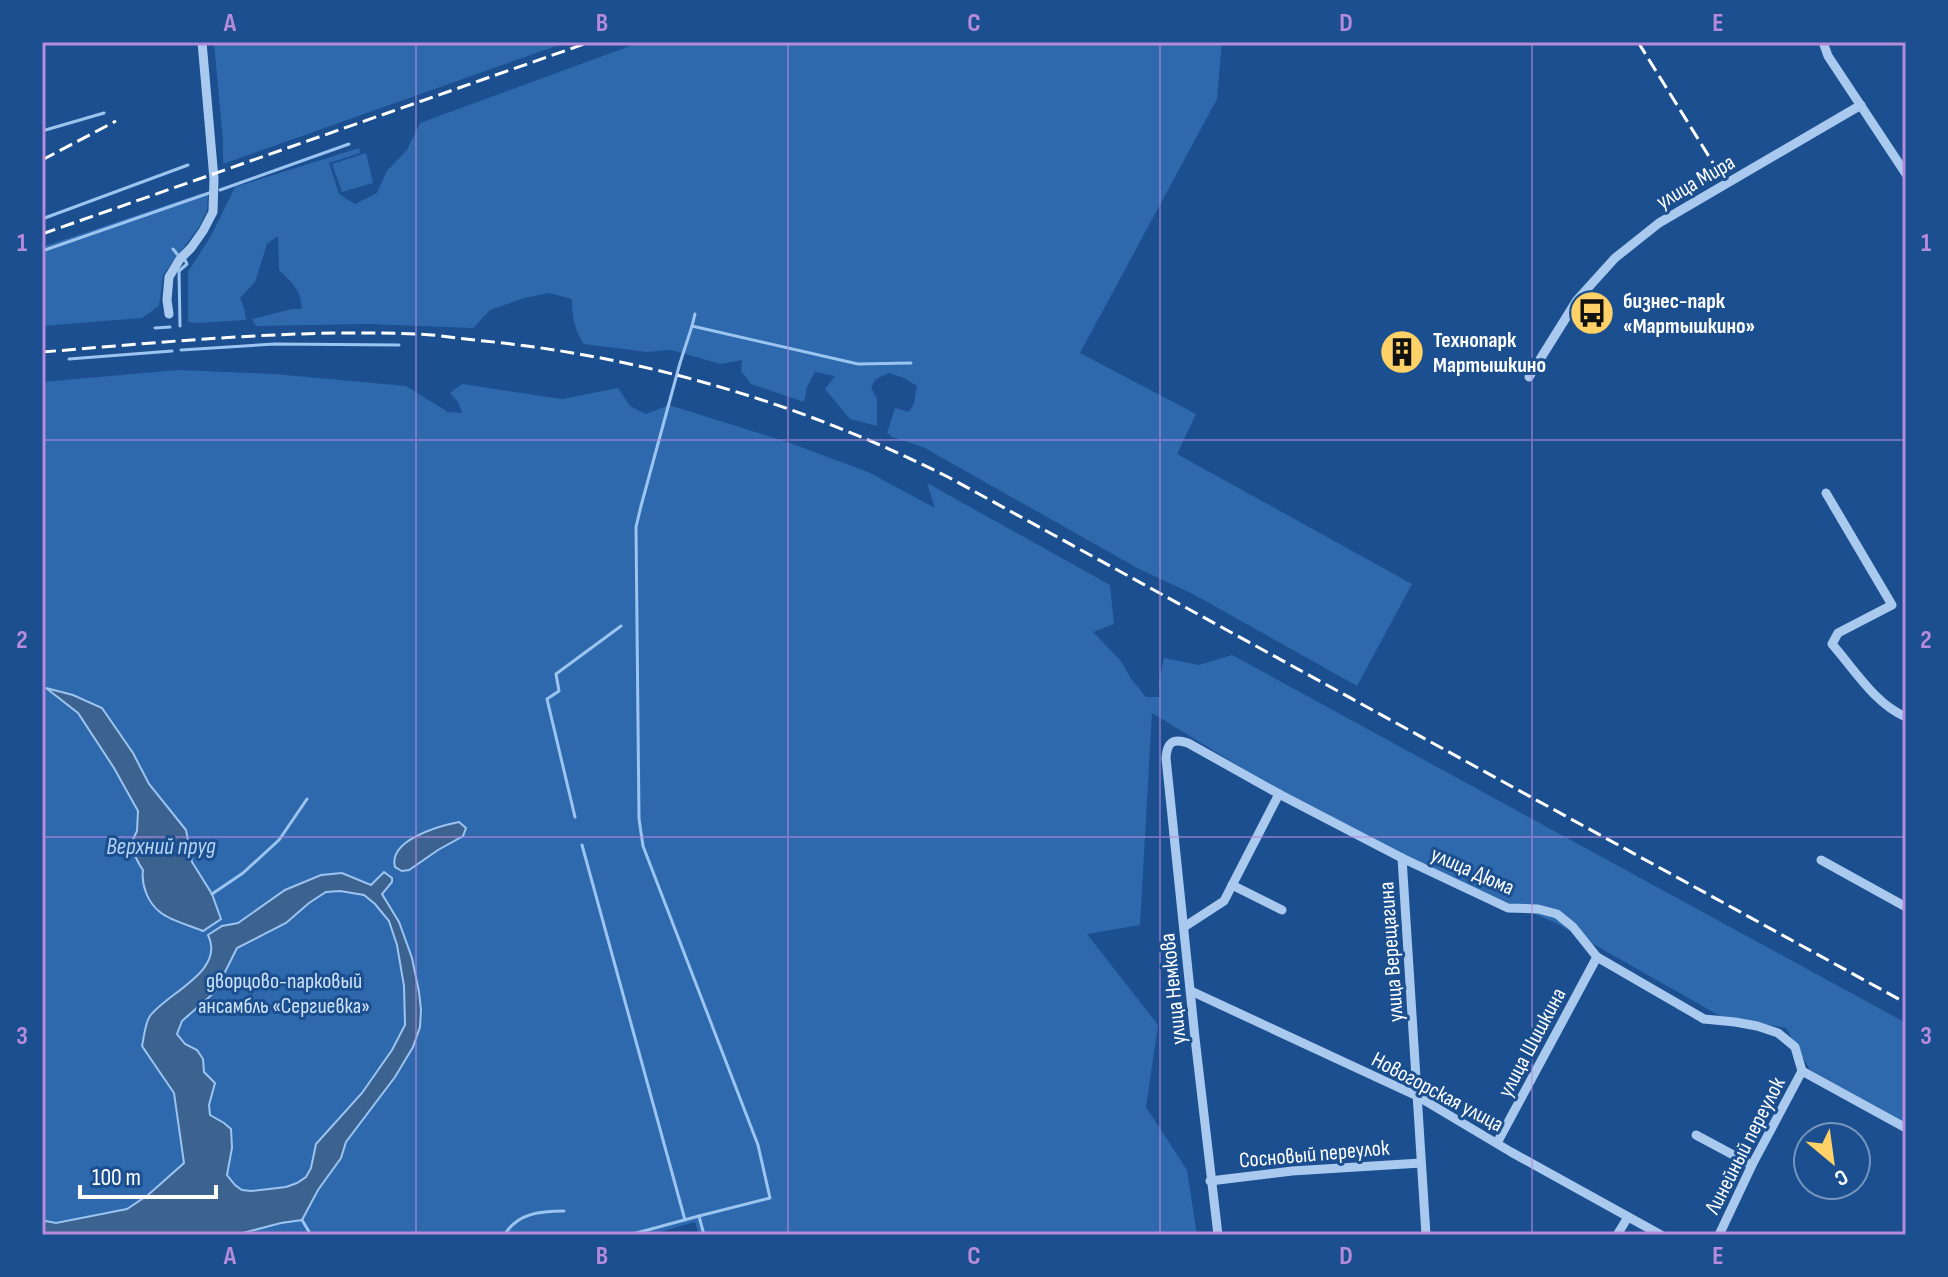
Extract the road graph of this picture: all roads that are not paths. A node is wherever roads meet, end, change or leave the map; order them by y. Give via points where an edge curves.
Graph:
1 (202, 42) edge
2 (1823, 42) edge
3 (1861, 105) junction
4 (1906, 174) edge
5 (169, 314) dead end
6 (1529, 377) dead end
7 (1826, 493) dead end
8 (1906, 717) edge
9 (1172, 742) joint
10 (1279, 794) junction
11 (1402, 858) junction
12 (1821, 860) dead end
13 (1232, 885) junction
14 (1906, 907) edge
15 (1282, 910) dead end
16 (1184, 927) junction
17 (1597, 957) junction
18 (1191, 991) junction
19 (1802, 1071) junction
20 (1417, 1096) junction
21 (1906, 1128) edge
22 (1696, 1135) dead end
23 (1497, 1143) junction
24 (1421, 1163) junction
25 (1752, 1165) junction
26 (1210, 1181) junction
27 (1628, 1217) junction
28 (1218, 1235) edge
29 (1426, 1235) edge
30 (1617, 1235) edge
31 (1661, 1235) edge
32 (1719, 1235) edge

1 - 5 street via 213,212 169,277
2 - 3 street
3 - 4 street
3 - 6 street, улица Мира via 1659,223 1615,258 1577,300
7 - 8 street via 1892,605 1838,633 1832,644 1876,696
9 - 10 street, улица Дюма via 1188,743
9 - 16 street, улица Немкова via 1166,758
10 - 11 street, улица Дюма
10 - 13 street
11 - 17 street, улица Дюма via 1508,908 1557,914
11 - 20 street, улица Верещагина
12 - 14 street
13 - 15 street
13 - 16 street via 1224,901
16 - 18 street, улица Немкова
17 - 19 street, улица Дюма via 1704,1019 1778,1033 1795,1047
17 - 23 street, улица Шишкина
18 - 20 street, Новогорская улица
18 - 26 street, улица Немкова
19 - 21 street
19 - 25 street, Линейный переулок
20 - 23 street, Новогорская улица
20 - 24 street, улица Верещагина
22 - 25 street
23 - 27 street, Новогорская улица
24 - 26 street, Сосновый переулок
24 - 29 street, улица Верещагина
25 - 32 street, Линейный переулок
26 - 28 street, улица Немкова
27 - 30 street
27 - 31 street, Новогорская улица

